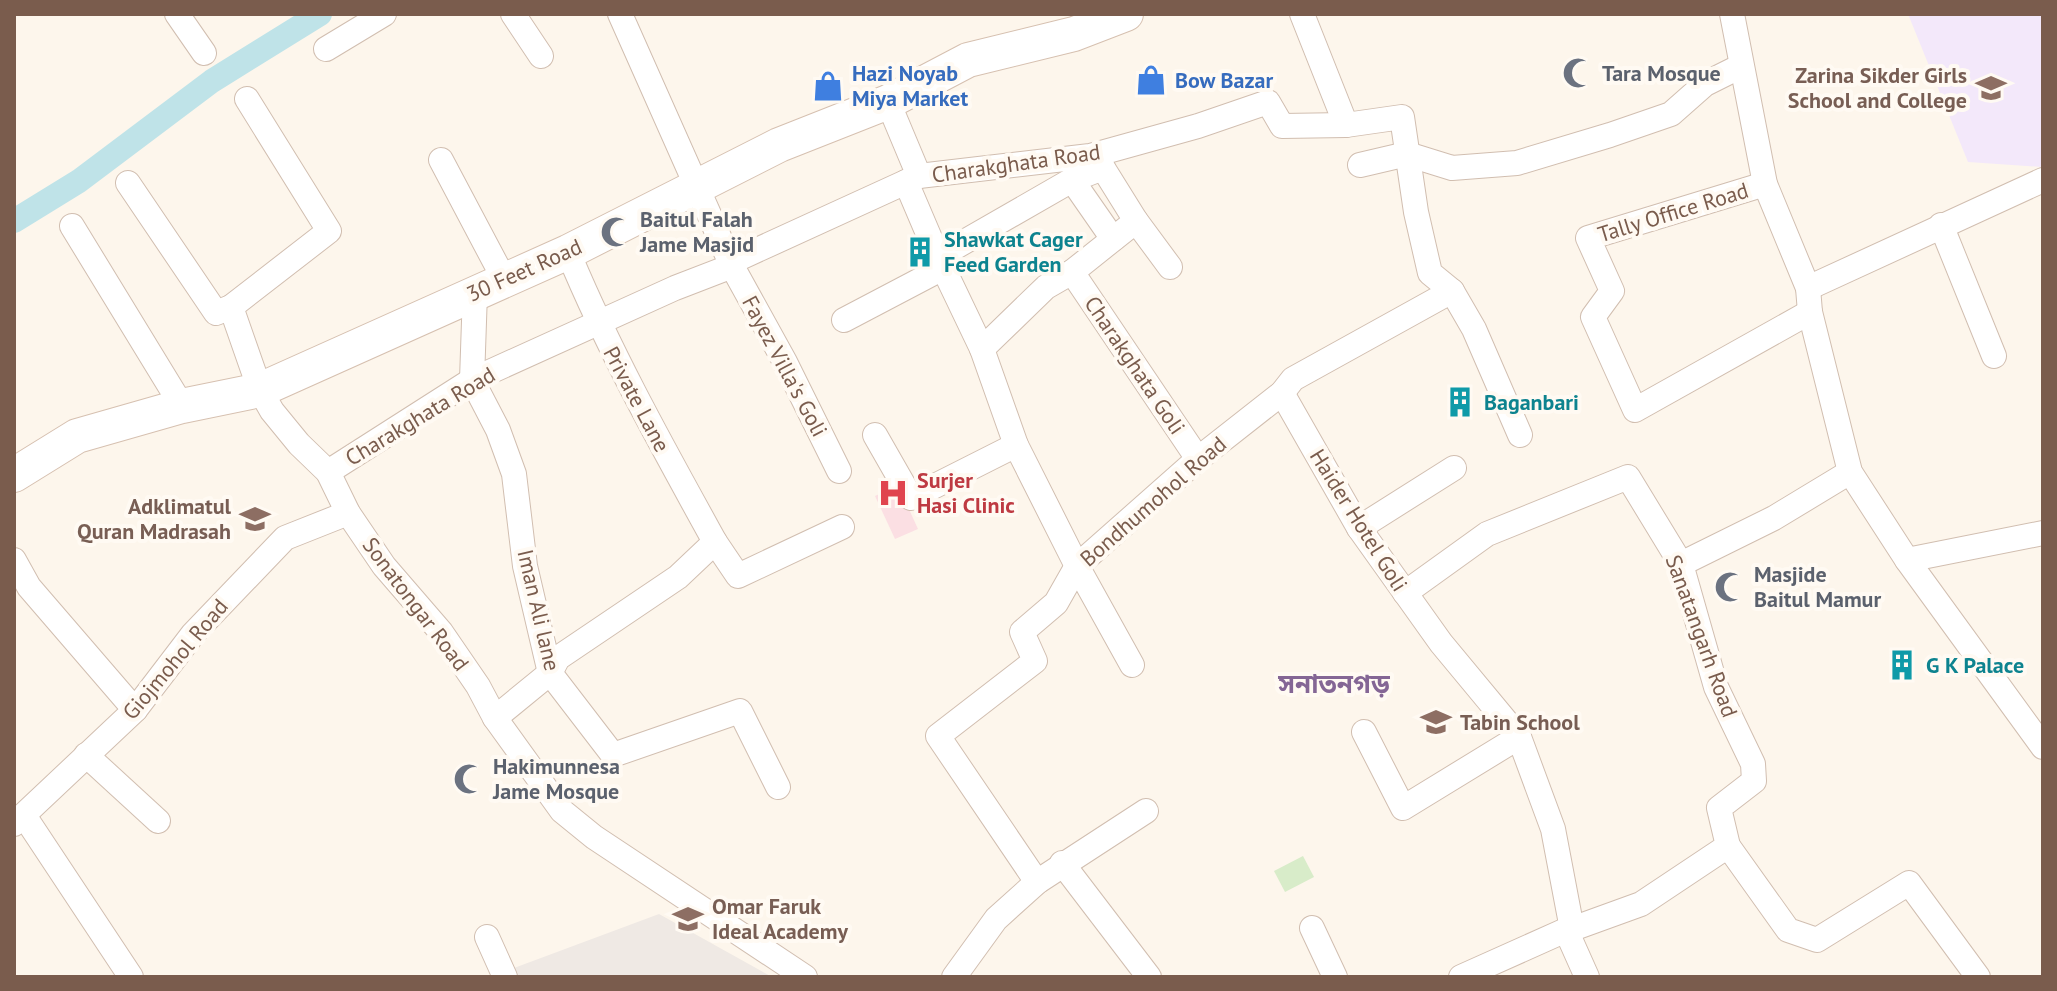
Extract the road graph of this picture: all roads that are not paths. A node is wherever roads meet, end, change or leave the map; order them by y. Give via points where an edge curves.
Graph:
1 (177, 14) edge
2 (384, 14) edge
3 (513, 14) edge
4 (620, 14) edge
5 (1126, 14) edge
6 (1302, 14) edge
7 (1732, 14) edge
8 (1071, 24) edge
9 (326, 49) dead end
10 (204, 53) dead end
11 (541, 56) dead end
12 (1741, 66) junction
13 (247, 99) dead end
14 (888, 102) junction
15 (1346, 125) junction
16 (1407, 154) junction
17 (441, 160) dead end
18 (1096, 162) junction
19 (1360, 165) dead end
20 (913, 179) junction
21 (1072, 180) junction
22 (2043, 180) edge
23 (128, 183) dead end
24 (1765, 184) junction
25 (697, 187) junction
26 (1136, 221) junction
27 (1941, 225) junction
28 (72, 226) dead end
29 (1113, 239) junction
30 (568, 252) junction
31 (940, 263) junction
32 (732, 264) junction
33 (1080, 266) junction
34 (1170, 267) dead end
35 (490, 286) junction
36 (1452, 291) junction
37 (1809, 300) junction
38 (231, 307) junction
39 (844, 320) dead end
40 (598, 323) junction
41 (982, 349) junction
42 (1994, 356) dead end
43 (472, 380) junction
44 (260, 390) junction
45 (1282, 393) junction
46 (182, 406) junction
47 (875, 435) dead end
48 (1520, 435) dead end
49 (1016, 445) junction
50 (1198, 459) junction
51 (1454, 468) dead end
52 (839, 471) dead end
53 (328, 472) junction
54 (1850, 472) junction
55 (14, 475) edge
56 (348, 513) junction
57 (842, 527) dead end
58 (1359, 528) junction
59 (2043, 533) edge
60 (715, 542) junction
61 (14, 560) edge
62 (1907, 560) junction
63 (1681, 564) junction
64 (1077, 566) junction
65 (1405, 593) junction
66 (1132, 665) dead end
67 (550, 673) junction
68 (135, 710) junction
69 (495, 718) junction
70 (1364, 732) dead end
71 (1519, 737) junction
72 (2043, 747) edge
73 (86, 755) junction
74 (778, 787) dead end
75 (1146, 811) dead end
76 (19, 820) edge
77 (158, 821) dead end
78 (1728, 846) junction
79 (1062, 863) junction
80 (1037, 882) junction
81 (1312, 928) dead end
82 (1569, 929) junction
83 (487, 937) dead end
84 (131, 977) edge
85 (505, 977) edge
86 (805, 977) edge
87 (954, 977) edge
88 (1149, 977) edge
89 (1335, 977) edge
90 (1461, 977) edge
91 (1587, 977) edge
92 (1978, 977) edge

1 - 10 street
2 - 9 street
3 - 11 street
4 - 25 street, Fayez Villa's Goli
5 - 8 street, 30 Feet Road
6 - 15 street
7 - 12 street
8 - 14 street, 30 Feet Road via 968,60
12 - 16 street via 1705,84 1671,114 1517,163 1452,168
12 - 24 street
13 - 38 street via 329,231
14 - 20 street
14 - 25 street, 30 Feet Road via 779,145
15 - 16 street via 1402,117
15 - 18 street, Charakghata Road via 1282,126 1268,102
16 - 19 street
16 - 36 street via 1430,273
17 - 35 street
18 - 20 street, Charakghata Road
18 - 21 street
18 - 26 street
20 - 31 street
20 - 32 street, Charakghata Road
21 - 29 street
21 - 31 street
22 - 27 street
23 - 38 street via 216,313
24 - 37 street
24 - 37 street, Tally Office Road via 1588,238 1612,291 1593,317 1635,410
25 - 30 street, 30 Feet Road
25 - 32 street, Fayez Villa's Goli
26 - 29 street
26 - 34 street
27 - 37 street
27 - 42 street
28 - 46 street
29 - 33 street
30 - 35 street, 30 Feet Road
30 - 40 street, Private Lane
31 - 39 street
31 - 41 street
32 - 40 street, Charakghata Road
32 - 52 street, Fayez Villa's Goli
33 - 41 street, Charakghata Goli via 1046,287
33 - 50 street, Charakghata Goli
35 - 43 street
35 - 44 street, 30 Feet Road
36 - 45 street, Bondhumohol Road via 1293,379
36 - 48 street
37 - 54 street
38 - 44 street, Sonatongar Road
40 - 43 street, Charakghata Road
40 - 60 street, Private Lane
41 - 49 street
43 - 53 street, Charakghata Road
43 - 67 street, Iman Ali lane via 514,474 525,566
44 - 46 street, 30 Feet Road
44 - 53 street, Sonatongar Road via 299,444
45 - 50 street, Bondhumohol Road
45 - 58 street, Haider Hotel Goli
46 - 55 street, 30 Feet Road via 77,436
47 - 49 street via 911,498
49 - 64 street
50 - 64 street, Bondhumohol Road
51 - 58 street
53 - 56 street, Sonatongar Road
54 - 62 street
54 - 63 street via 1774,518
56 - 68 street, Giojmohol Road via 285,538 193,634
56 - 69 street, Sonatongar Road via 384,566 441,632
57 - 60 street, Private Lane via 738,576
58 - 65 street, Haider Hotel Goli
59 - 62 street
60 - 67 street via 678,577 558,658
61 - 68 street via 29,587
62 - 72 street
63 - 65 street, Sanatangarh Road via 1628,477 1487,534
63 - 78 street, Sanatangarh Road via 1716,687 1753,764 1754,781 1719,808
64 - 66 street
64 - 80 street, Bondhumohol Road via 1056,603 1022,632 1035,661 938,736
65 - 71 street, Haider Hotel Goli
67 - 69 street
67 - 74 street, Iman Ali lane via 613,755 740,711
68 - 73 street, Giojmohol Road
69 - 86 street, Sonatongar Road via 562,811
70 - 71 street via 1403,808
71 - 82 street, Haider Hotel Goli via 1553,829
73 - 76 street, Giojmohol Road
73 - 77 street
75 - 79 street
76 - 84 street
78 - 82 street via 1641,904
78 - 92 street via 1788,930 1817,940 1909,883
79 - 80 street
79 - 88 street
80 - 87 street via 996,919
81 - 89 street
82 - 90 street
82 - 91 street, Haider Hotel Goli
83 - 85 street

